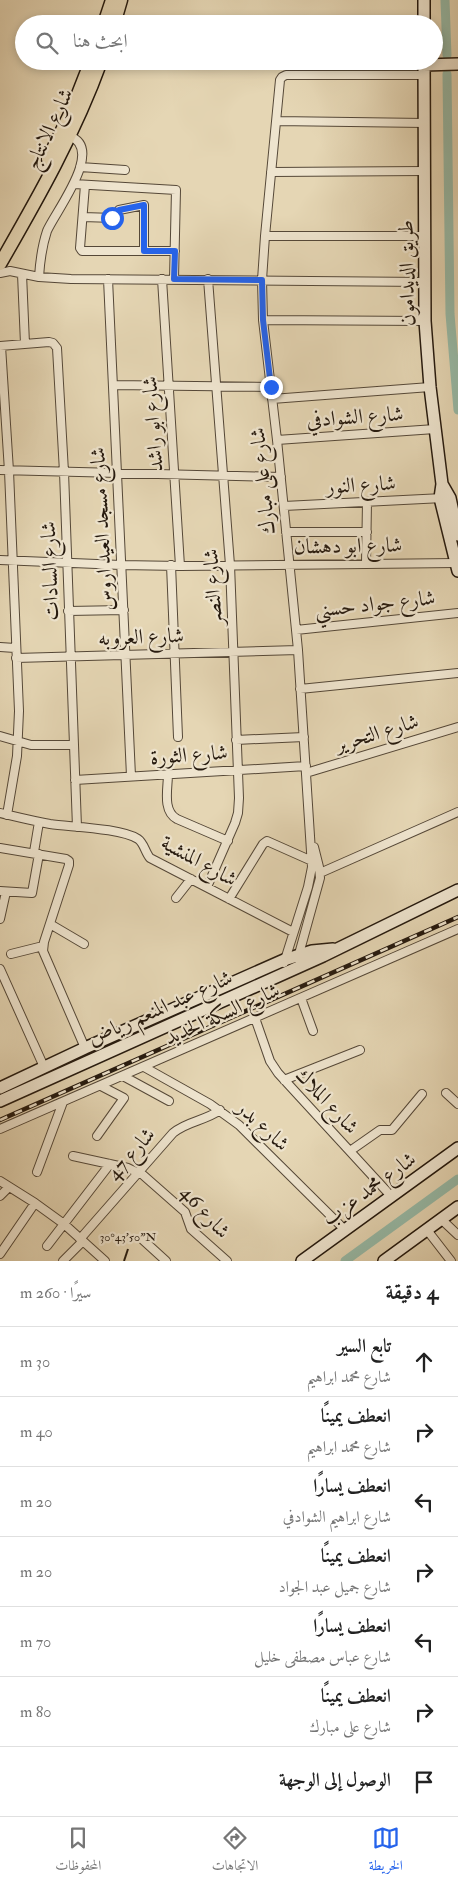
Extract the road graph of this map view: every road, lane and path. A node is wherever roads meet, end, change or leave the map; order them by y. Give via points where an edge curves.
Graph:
1 (112, 0) edge
2 (121, 0) edge
3 (424, 0) edge
4 (107, 15) edge
5 (117, 15) edge
6 (424, 15) edge
7 (458, 64) edge
8 (443, 65) edge
9 (88, 70) edge
10 (97, 70) edge
11 (372, 70) edge
12 (424, 70) edge
13 (276, 121) junction
14 (424, 123) junction
15 (69, 136) junction
16 (80, 167) junction
17 (125, 170) dead end
18 (425, 171) junction
19 (271, 172) junction
20 (74, 184) junction
21 (85, 184) junction
22 (83, 217) junction
23 (265, 236) junction
24 (425, 236) junction
25 (0, 246) edge
26 (144, 251) junction
27 (175, 251) junction
28 (3, 267) edge
29 (0, 273) edge
30 (22, 274) junction
31 (39, 277) junction
32 (108, 279) junction
33 (162, 279) junction
34 (174, 279) junction
35 (208, 279) junction
36 (262, 280) junction
37 (425, 282) junction
38 (263, 320) junction
39 (426, 321) junction
40 (25, 344) junction
41 (1, 346) edge
42 (113, 385) junction
43 (168, 385) junction
44 (216, 386) junction
45 (430, 386) junction
46 (271, 387) junction
47 (272, 399) junction
48 (435, 429) junction
49 (277, 440) junction
50 (0, 470) edge
51 (9, 471) junction
52 (64, 472) junction
53 (117, 473) junction
54 (174, 474) junction
55 (223, 476) junction
56 (281, 477) junction
57 (445, 498) junction
58 (367, 502) junction
59 (284, 506) junction
60 (286, 532) junction
61 (367, 532) junction
62 (458, 535) edge
63 (0, 560) edge
64 (13, 560) junction
65 (67, 562) junction
66 (366, 563) junction
67 (289, 564) junction
68 (121, 565) junction
69 (230, 565) junction
70 (171, 566) junction
71 (180, 566) junction
72 (457, 567) edge
73 (124, 610) junction
74 (68, 611) junction
75 (458, 613) edge
76 (296, 630) junction
77 (0, 646) edge
78 (15, 648) junction
79 (298, 650) junction
80 (233, 652) junction
81 (175, 654) junction
82 (126, 655) junction
83 (70, 656) junction
84 (16, 658) junction
85 (458, 673) edge
86 (300, 689) junction
87 (458, 727) edge
88 (0, 736) edge
89 (178, 737) dead end
90 (304, 737) junction
91 (236, 740) junction
92 (18, 742) junction
93 (73, 745) junction
94 (237, 769) junction
95 (306, 769) junction
96 (168, 774) junction
97 (131, 776) junction
98 (75, 780) junction
99 (458, 812) edge
100 (3, 814) edge
101 (39, 822) junction
102 (77, 827) junction
103 (310, 828) junction
104 (228, 841) junction
105 (0, 848) edge
106 (37, 853) junction
107 (312, 860) junction
108 (320, 873) junction
109 (191, 879) junction
110 (207, 887) junction
111 (458, 890) edge
112 (3, 892) edge
113 (176, 898) dead end
114 (229, 899) junction
115 (0, 919) edge
116 (50, 924) junction
117 (458, 929) edge
118 (293, 932) junction
119 (84, 944) dead end
120 (43, 946) junction
121 (335, 949) junction
122 (11, 954) dead end
123 (299, 954) junction
124 (284, 960) junction
125 (300, 967) junction
126 (0, 969) edge
127 (286, 972) junction
128 (301, 998) junction
129 (255, 1018) junction
130 (143, 1023) junction
131 (313, 1031) dead end
132 (148, 1035) junction
133 (85, 1048) junction
134 (360, 1050) dead end
135 (44, 1067) junction
136 (144, 1067) junction
137 (123, 1076) junction
138 (19, 1079) junction
139 (284, 1080) junction
140 (101, 1086) junction
141 (0, 1088) edge
142 (24, 1090) junction
143 (446, 1093) dead end
144 (422, 1094) dead end
145 (0, 1101) edge
146 (169, 1101) dead end
147 (63, 1102) junction
148 (458, 1104) edge
149 (220, 1110) junction
150 (0, 1129) edge
151 (97, 1136) dead end
152 (458, 1148) edge
153 (350, 1151) junction
154 (73, 1156) dead end
155 (110, 1164) junction
156 (36, 1172) dead end
157 (138, 1172) junction
158 (0, 1181) edge
159 (9, 1187) junction
160 (0, 1196) edge
161 (391, 1196) junction
162 (35, 1202) junction
163 (458, 1207) edge
164 (441, 1219) junction
165 (64, 1224) junction
166 (345, 1230) junction
167 (427, 1230) junction
168 (458, 1235) edge
169 (81, 1240) junction
170 (143, 1240) dead end
171 (47, 1246) dead end
172 (0, 1255) edge
173 (4, 1261) edge
174 (63, 1261) edge
175 (105, 1261) edge
176 (166, 1261) edge
177 (227, 1261) edge
178 (302, 1261) edge
179 (384, 1261) edge
180 (451, 1261) edge

1 - 4 main road
2 - 5 main road
3 - 6 main road
7 - 8 main road
9 - 25 main road, شارع الانتاج via 35,186
10 - 15 main road, شارع الانتاج
11 - 13 street, شارع على مبارك via 282,77
12 - 14 main road, طريق الديدامون
13 - 14 street
13 - 19 street, شارع على مبارك
14 - 18 main road, طريق الديدامون
15 - 16 street via 81,146
15 - 28 main road, شارع الانتاج
16 - 17 street
16 - 20 street
18 - 19 street
18 - 24 main road, طريق الديدامون
19 - 23 street, شارع على مبارك
20 - 21 street
20 - 31 street via 48,230
21 - 22 street
21 - 27 street via 176,190
22 - 26 street via 82,251
22 - 26 street via 114,218 119,210 144,205
23 - 24 street
23 - 36 street, شارع على مبارك
24 - 37 main road, طريق الديدامون
26 - 27 street
27 - 34 street
28 - 29 street
28 - 30 street
30 - 31 street
30 - 40 street
31 - 32 street
32 - 33 street
32 - 42 street, شارع مسجد العيد اروس
33 - 34 street
33 - 43 street, شارع ابو راشد
34 - 35 street
35 - 36 street
35 - 44 street, شارع النصر
36 - 37 street
36 - 38 street, شارع على مبارك
37 - 39 main road, طريق الديدامون
38 - 39 street
38 - 46 street, شارع على مبارك
39 - 45 main road, طريق الديدامون
40 - 41 street, شارع السادات
40 - 52 street, شارع السادات via 51,342 57,348
41 - 51 street
42 - 43 street
42 - 53 street, شارع مسجد العيد اروس
43 - 44 street
43 - 54 street, شارع ابو راشد
44 - 46 street
44 - 55 street, شارع النصر
45 - 47 street
45 - 48 main road, طريق الديدامون
46 - 47 street, شارع على مبارك
47 - 49 street, شارع على مبارك
48 - 49 street, شارع الشوادفي
48 - 57 main road, طريق الديدامون
49 - 56 street, شارع على مبارك
50 - 51 street
51 - 52 street
51 - 64 street
52 - 53 street
52 - 65 street, شارع السادات
53 - 54 street
53 - 68 street, شارع مسجد العيد اروس
54 - 55 street
54 - 71 street, شارع ابو راشد
55 - 56 street
55 - 69 street, شارع النصر
56 - 59 street, شارع على مبارك
57 - 58 street, شارع النور
57 - 62 main road, طريق الديدامون
57 - 72 main road, طريق الديدامون
58 - 59 street, شارع النور
58 - 61 street
59 - 60 street, شارع على مبارك
60 - 61 street
60 - 67 street, شارع على مبارك
61 - 66 street
63 - 64 street, شارع ابو دهشان
64 - 65 street, شارع ابو دهشان
64 - 78 street
65 - 68 street, شارع ابو دهشان
65 - 74 street, شارع السادات
66 - 67 street, شارع ابو دهشان
66 - 72 street, شارع ابو دهشان
67 - 69 street, شارع ابو دهشان
67 - 76 street, شارع على مبارك
68 - 70 street, شارع ابو دهشان
68 - 73 street, شارع مسجد العيد اروس
69 - 71 street, شارع ابو دهشان
69 - 80 street, شارع النصر
70 - 71 street, شارع ابو دهشان
70 - 81 street
73 - 74 street
73 - 82 street, شارع مسجد العيد اروس
74 - 83 street, شارع السادات
75 - 76 street, شارع جواد حسني
76 - 79 street, شارع على مبارك
77 - 78 street
78 - 84 street
79 - 80 street, شارع العروبه
79 - 86 street, شارع على مبارك
80 - 81 street, شارع العروبه
80 - 91 street, شارع النصر
81 - 82 street, شارع العروبه
81 - 89 street
82 - 83 street, شارع العروبه
82 - 97 street, شارع مسجد العيد اروس
83 - 84 street, شارع العروبه
83 - 93 street, شارع السادات
84 - 92 street
85 - 86 street
86 - 90 street, شارع على مبارك
87 - 95 street, شارع التحرير
88 - 92 street
90 - 91 street
90 - 95 street, شارع على مبارك
91 - 94 street, شارع النصر
92 - 93 street via 44,746
92 - 100 street
93 - 98 street, شارع السادات
94 - 95 street, شارع الثورة
94 - 96 street, شارع الثورة
94 - 104 street, شارع النصر via 238,813
95 - 103 street, شارع على مبارك
96 - 97 street, شارع الثورة
96 - 104 street via 171,814
97 - 98 street, شارع الثورة
98 - 102 street, شارع السادات
99 - 108 street
100 - 101 street, شارع المنشية
101 - 102 street, شارع المنشية
101 - 106 street
102 - 109 street, شارع المنشية via 138,839 150,858
103 - 107 street
103 - 108 street
104 - 110 street, شارع النصر
105 - 106 street
106 - 112 street via 32,894
106 - 116 street via 66,859 69,863
107 - 114 street via 267,840
107 - 118 street via 310,880
108 - 123 street
109 - 110 street, شارع المنشية
109 - 113 street
110 - 114 street, شارع المنشية
111 - 121 main road, شارع عبد المنعم رياض
112 - 115 street
114 - 118 street, شارع المنشية
116 - 119 street
116 - 120 street
117 - 128 street, شارع السكة الحديد
118 - 124 street
120 - 122 street
120 - 133 street via 44,956
121 - 123 main road, شارع عبد المنعم رياض
121 - 125 main road, شارع عبد المنعم رياض
123 - 124 main road, شارع عبد المنعم رياض
123 - 125 street
124 - 127 street
124 - 130 main road, شارع عبد المنعم رياض
125 - 127 main road, شارع عبد المنعم رياض
126 - 135 street
127 - 132 main road, شارع عبد المنعم رياض
128 - 129 street, شارع السكة الحديد
128 - 131 street
129 - 136 street, شارع السكة الحديد
129 - 139 street, شارع الملاك via 270,1061
130 - 132 main road
130 - 133 main road, شارع عبد المنعم رياض
132 - 142 main road, شارع عبد المنعم رياض
133 - 135 main road, شارع عبد المنعم رياض
134 - 139 street
135 - 138 main road, شارع عبد المنعم رياض
136 - 137 street, شارع السكة الحديد
136 - 149 street, شارع بدر
137 - 140 street, شارع السكة الحديد
137 - 146 street
138 - 141 main road, شارع عبد المنعم رياض
138 - 142 main road
139 - 153 street, شارع الملاك
140 - 147 street, شارع السكة الحديد
140 - 151 street via 124,1098
142 - 145 main road, شارع عبد المنعم رياض
143 - 148 street
144 - 153 street via 392,1130 380,1130
147 - 150 street, شارع السكة الحديد
147 - 156 street
149 - 157 street, شارع 47 via 177,1130
149 - 166 street, شارع بدر via 239,1124
152 - 161 main road, شارع محمد عزب
153 - 161 street, شارع الملاك
154 - 155 street, شارع 46
155 - 157 street, شارع 46
155 - 165 street
157 - 169 street, شارع 47
157 - 177 street, شارع 46 via 186,1212 191,1229
158 - 159 street
159 - 160 street
159 - 162 street
161 - 166 main road, شارع محمد عزب
162 - 165 street
162 - 172 street
163 - 164 main road
164 - 167 main road
164 - 168 street
165 - 169 street
165 - 171 street
166 - 178 main road, شارع محمد عزب
167 - 179 main road
167 - 180 street
169 - 174 street, شارع 47
169 - 175 street
170 - 176 street
172 - 173 street

